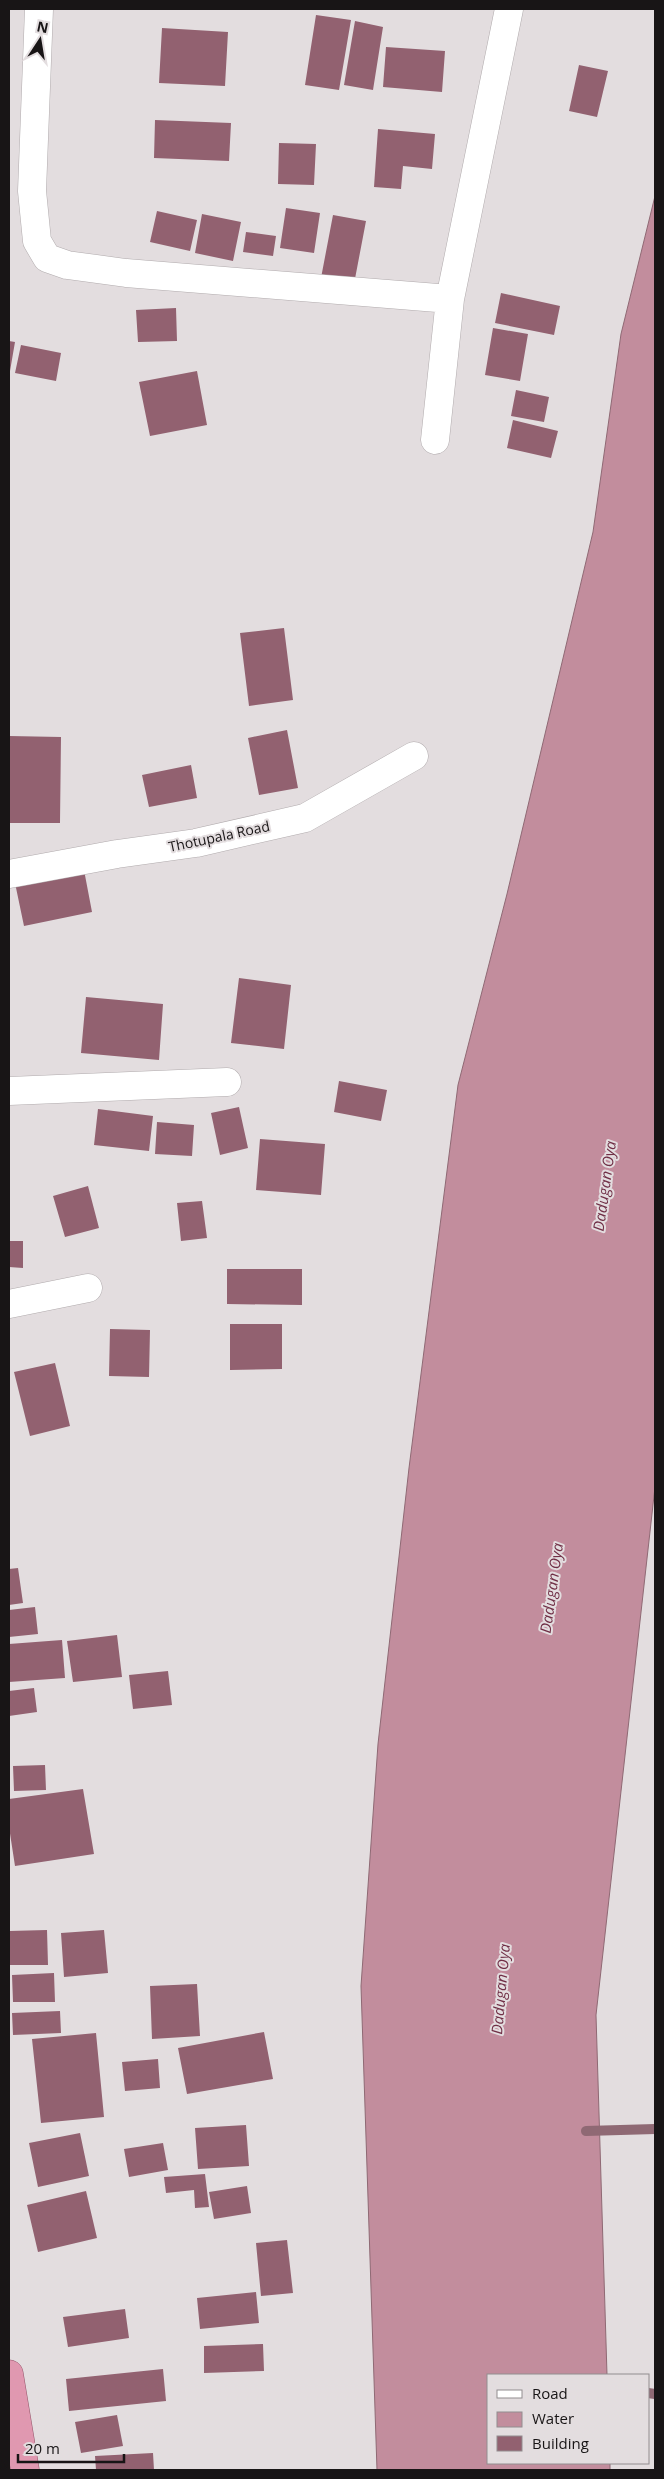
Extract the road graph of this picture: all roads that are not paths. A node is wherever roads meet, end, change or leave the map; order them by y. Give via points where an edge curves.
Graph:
1 (39, 9) edge
2 (509, 9) edge
3 (450, 299) junction
4 (435, 440) dead end
5 (414, 756) dead end
6 (9, 874) edge
7 (227, 1082) dead end
8 (9, 1091) edge
9 (88, 1288) dead end
10 (9, 1304) edge
11 (9, 2374) edge
12 (25, 2470) edge

1 - 3 street via 32,191 37,241 47,258 67,265 126,273
2 - 3 street
3 - 4 street
5 - 6 street, Thotupala Road via 305,818 196,843
7 - 8 street
9 - 10 street
11 - 12 highway

